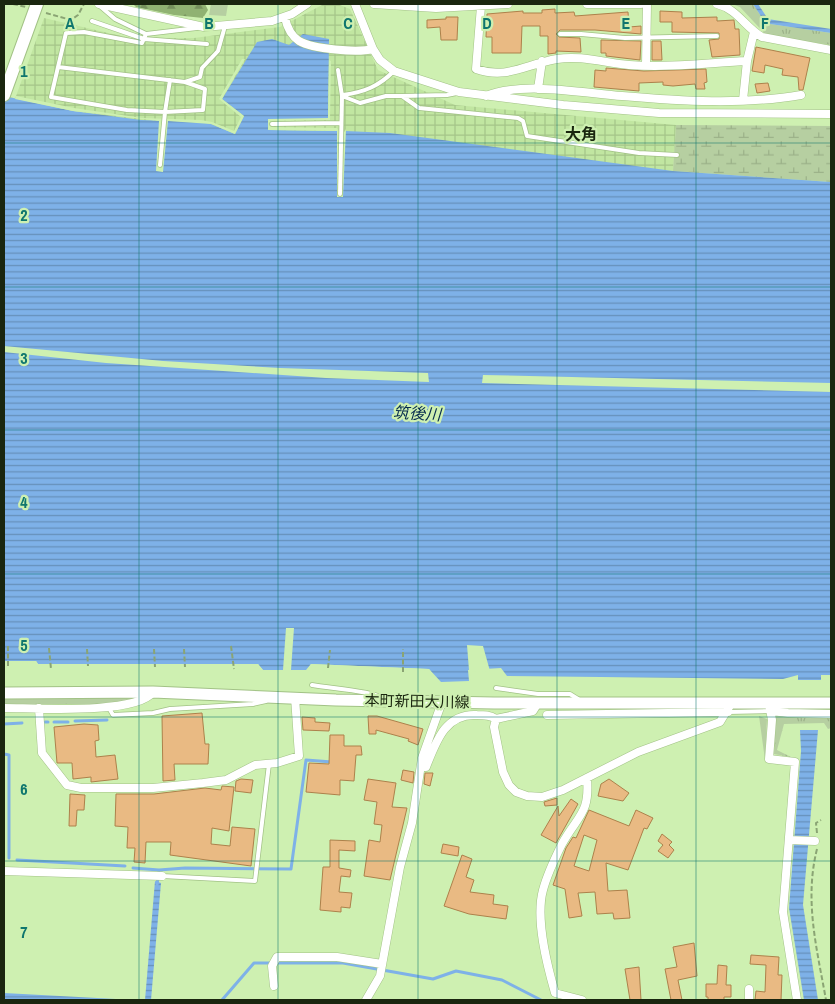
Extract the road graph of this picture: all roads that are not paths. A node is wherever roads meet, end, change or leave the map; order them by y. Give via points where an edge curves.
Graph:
1 (98, 4) edge
2 (307, 4) edge
3 (355, 4) edge
4 (374, 4) edge
5 (508, 4) edge
6 (587, 4) edge
7 (641, 4) edge
8 (647, 4) edge
9 (717, 4) edge
10 (486, 5) edge
11 (122, 6) edge
12 (36, 8) edge
13 (285, 18) junction
14 (92, 21) dead end
15 (225, 26) junction
16 (204, 27) junction
17 (754, 32) junction
18 (146, 34) junction
19 (560, 34) dead end
20 (717, 36) dead end
21 (647, 38) junction
22 (144, 39) junction
23 (207, 44) dead end
24 (373, 49) junction
25 (831, 50) edge
26 (747, 61) junction
27 (542, 62) junction
28 (646, 66) junction
29 (58, 67) junction
30 (338, 70) dead end
31 (394, 71) junction
32 (170, 80) junction
33 (185, 82) junction
34 (538, 89) junction
35 (459, 92) junction
36 (4, 95) edge
37 (801, 95) dead end
38 (342, 96) junction
39 (402, 96) junction
40 (485, 96) junction
41 (743, 100) junction
42 (165, 112) junction
43 (831, 114) edge
44 (272, 124) dead end
45 (341, 124) junction
46 (677, 156) dead end
47 (160, 165) dead end
48 (340, 194) dead end
49 (312, 685) dead end
50 (496, 688) dead end
51 (153, 692) junction
52 (4, 693) edge
53 (269, 696) junction
54 (295, 697) junction
55 (386, 701) junction
56 (442, 702) junction
57 (582, 702) junction
58 (538, 703) junction
59 (831, 703) edge
60 (770, 707) junction
61 (4, 708) edge
62 (39, 708) junction
63 (109, 708) junction
64 (730, 708) junction
65 (831, 714) edge
66 (547, 715) dead end
67 (496, 719) junction
68 (269, 764) junction
69 (421, 767) junction
70 (587, 778) junction
71 (789, 840) junction
72 (815, 841) road end
73 (4, 871) edge
74 (162, 876) joint
75 (382, 967) junction
76 (274, 986) dead end
77 (749, 989) dead end
78 (366, 1000) edge
79 (582, 1000) edge
80 (748, 1000) edge
81 (798, 1000) edge

1 - 11 street
1 - 18 lane via 115,19
2 - 13 street
3 - 24 street
4 - 10 street via 436,8
5 - 10 street
6 - 7 street
8 - 21 street
9 - 17 street via 738,15
10 - 27 street via 476,69 490,74 509,72
11 - 16 street
12 - 36 main road
13 - 15 street
13 - 24 street via 287,28 302,42 362,52
14 - 22 lane
15 - 16 street
15 - 33 lane via 218,51 202,68 200,77
16 - 18 lane
17 - 25 street via 779,42
17 - 26 street
18 - 22 lane
19 - 21 lane
20 - 21 lane
21 - 28 street
22 - 23 lane
22 - 29 lane via 142,43 84,32 66,33
24 - 31 street via 380,60
26 - 28 street
26 - 41 street
27 - 28 street via 572,57
27 - 34 street
29 - 32 lane
29 - 42 lane via 51,97 127,110
30 - 38 lane
31 - 35 street
31 - 38 lane via 381,83 362,92
32 - 33 lane
32 - 42 lane
33 - 42 lane via 205,88 203,110
34 - 40 street via 498,91
34 - 41 street via 635,97
35 - 39 lane
35 - 40 street
37 - 41 street
38 - 39 lane via 360,102
38 - 45 lane
39 - 46 lane via 419,108 518,118 523,121 527,136
40 - 43 street via 658,112
42 - 47 lane
44 - 45 lane
45 - 48 lane
49 - 55 lane via 338,691 374,693
50 - 57 lane via 538,694 570,694
51 - 52 main road, 本町新田大川線
51 - 53 main road, 本町新田大川線
51 - 63 street via 149,698
53 - 54 main road, 本町新田大川線
53 - 63 lane via 267,701 253,704 113,716
54 - 55 main road, 本町新田大川線
54 - 68 street via 299,756
55 - 56 main road, 本町新田大川線
56 - 58 main road, 本町新田大川線
56 - 69 street
57 - 58 main road, 本町新田大川線
57 - 64 main road, 本町新田大川線
58 - 67 street via 533,711
59 - 60 main road, 本町新田大川線
60 - 64 main road, 本町新田大川線
60 - 65 street via 788,713
60 - 71 street via 769,760 795,762
61 - 62 street
62 - 63 street
62 - 68 street via 42,753 67,785 81,788 170,787 226,780 255,765
64 - 66 street
64 - 70 street via 720,722 638,752
67 - 69 street via 492,716 458,717 442,733 426,767
67 - 70 street via 496,745 503,772 516,792 542,797
68 - 74 lane via 255,881
69 - 75 street
70 - 79 street via 589,798 586,809 562,845 541,901 548,967 555,993
71 - 72 street
71 - 81 street via 783,912
73 - 74 street
75 - 76 street via 337,957 275,961
75 - 78 street
77 - 80 street

